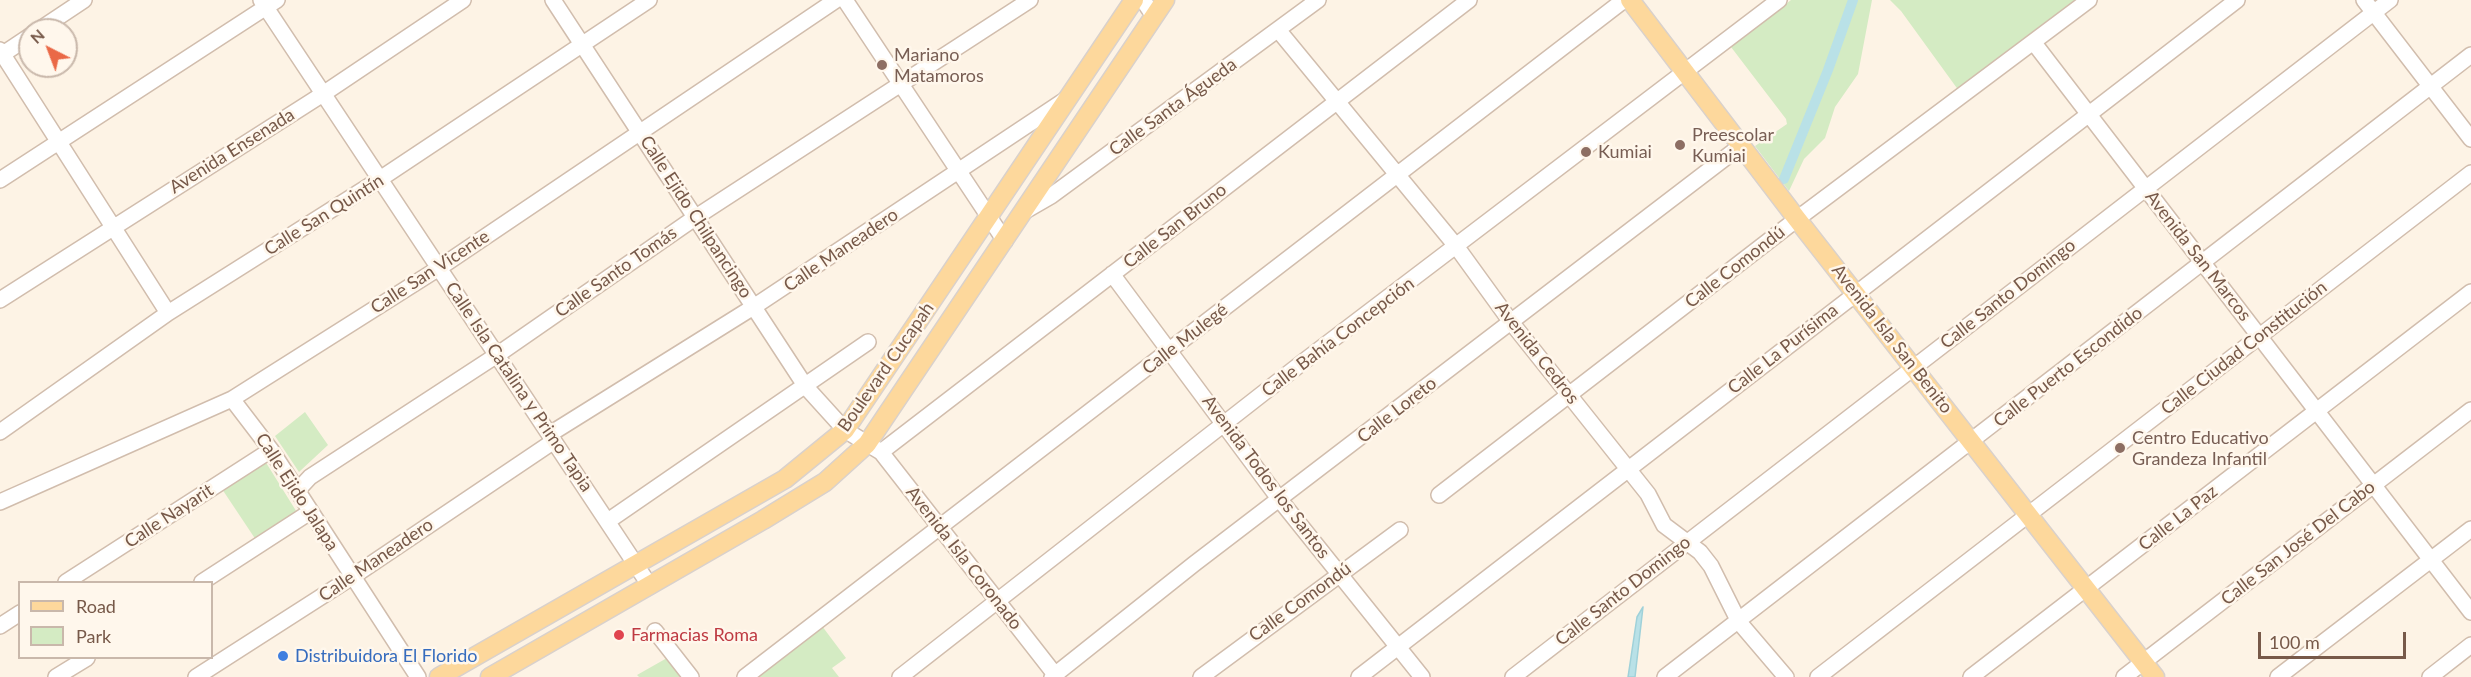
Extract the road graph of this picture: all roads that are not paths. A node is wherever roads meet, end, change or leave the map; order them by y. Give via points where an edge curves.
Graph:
1 (84, 0) edge
2 (463, 0) edge
3 (553, 0) edge
4 (649, 0) edge
5 (836, 0) edge
6 (845, 0) edge
7 (1030, 0) edge
8 (1134, 0) edge
9 (1165, 0) edge
10 (1318, 0) edge
11 (1469, 0) edge
12 (1624, 0) edge
13 (1630, 0) edge
14 (1779, 0) edge
15 (2089, 0) edge
16 (2237, 0) edge
17 (2390, 0) edge
18 (268, 2) edge
19 (2369, 6) edge
20 (1148, 8) edge
21 (57, 18) edge
22 (1278, 31) junction
23 (18, 43) edge
24 (2034, 43) junction
25 (582, 44) junction
26 (1, 53) edge
27 (2471, 55) edge
28 (1686, 72) junction
29 (902, 85) junction
30 (2430, 86) junction
31 (323, 94) junction
32 (1068, 98) junction
33 (1338, 100) junction
34 (2088, 114) junction
35 (640, 131) junction
36 (2471, 139) edge
37 (59, 142) junction
38 (1742, 145) junction
39 (959, 171) junction
40 (1397, 173) junction
41 (2471, 173) edge
42 (0, 180) edge
43 (380, 180) junction
44 (2145, 188) junction
45 (1024, 211) junction
46 (988, 216) junction
47 (696, 217) junction
48 (1797, 219) junction
49 (113, 226) junction
50 (1005, 241) junction
51 (1456, 246) junction
52 (2203, 263) junction
53 (439, 268) junction
54 (1112, 274) junction
55 (1857, 292) junction
56 (2471, 292) edge
57 (0, 300) edge
58 (755, 306) junction
59 (168, 314) junction
60 (1511, 322) junction
61 (2260, 337) junction
62 (868, 342) dead end
63 (1171, 350) junction
64 (497, 355) junction
65 (1914, 366) junction
66 (806, 387) junction
67 (1570, 395) junction
68 (232, 399) junction
69 (2471, 410) edge
70 (2317, 411) junction
71 (1225, 424) junction
72 (845, 430) junction
73 (0, 432) edge
74 (552, 437) junction
75 (1971, 441) junction
76 (874, 448) junction
77 (271, 450) junction
78 (1627, 469) junction
79 (2374, 485) junction
80 (297, 491) junction
81 (1439, 495) dead end
82 (1280, 500) junction
83 (0, 502) edge
84 (310, 512) junction
85 (2029, 515) junction
86 (608, 521) junction
87 (939, 527) junction
88 (2471, 529) edge
89 (1400, 530) dead end
90 (1684, 543) junction
91 (2431, 560) junction
92 (637, 564) junction
93 (1339, 573) junction
94 (352, 577) junction
95 (68, 581) edge
96 (204, 581) edge
97 (650, 586) junction
98 (2086, 589) junction
99 (999, 601) junction
100 (2471, 612) edge
101 (18, 614) edge
102 (1739, 622) junction
103 (0, 626) edge
104 (655, 631) dead end
105 (2471, 645) edge
106 (1400, 648) junction
107 (84, 659) edge
108 (2143, 662) junction
109 (1055, 676) edge
110 (57, 677) edge
111 (196, 677) edge
112 (418, 677) edge
113 (439, 677) edge
114 (490, 677) edge
115 (691, 677) edge
116 (745, 677) edge
117 (900, 677) edge
118 (1201, 677) edge
119 (1359, 677) edge
120 (1422, 677) edge
121 (1513, 677) edge
122 (1665, 677) edge
123 (1786, 677) edge
124 (1818, 677) edge
125 (1971, 677) edge
126 (2124, 677) edge
127 (2155, 677) edge
128 (2278, 677) edge
129 (2430, 677) edge

1 - 21 street
2 - 31 street, Avenida Ensenada
3 - 25 street, Calle Ejido Chilpancingo
4 - 25 street, Calle San Quintín
5 - 35 street, Calle San Vicente
6 - 29 street
7 - 29 street, Calle Santo Tomás
8 - 32 main road, Boulevard Cucapah
9 - 20 main road, Boulevard Cucapah
10 - 22 street, Calle Santa Águeda
11 - 33 street, Calle San Bruno
12 - 40 street, Calle Mulegé
13 - 28 main road, Avenida Isla San Benito
14 - 28 street, Calle Bahía Concepción
15 - 24 street, Calle Comondú
16 - 34 street, Calle La Purísima
17 - 19 street, Calle Santo Domingo
18 - 31 street, Calle Isla Catalina y Primo Tapia
18 - 37 street
19 - 30 street
19 - 44 street, Calle Santo Domingo
20 - 45 main road, Boulevard Cucapah
22 - 33 street, Avenida Cedros
22 - 45 street, Calle Santa Águeda via 1051,196
23 - 26 street
24 - 34 street, Avenida San Marcos
24 - 48 street, Calle Comondú
25 - 35 street, Calle Ejido Chilpancingo
25 - 43 street, Calle San Quintín
26 - 37 street
27 - 30 street, Calle Puerto Escondido
28 - 38 main road, Avenida Isla San Benito
28 - 51 street, Calle Bahía Concepción
29 - 39 street
29 - 47 street, Calle Santo Tomás
30 - 36 street
30 - 52 street, Calle Puerto Escondido
31 - 43 street, Calle Isla Catalina y Primo Tapia
31 - 49 street, Avenida Ensenada
32 - 39 street, Calle Maneadero
32 - 46 main road, Boulevard Cucapah
33 - 40 street, Avenida Cedros
33 - 54 street, Calle San Bruno
34 - 44 street, Avenida San Marcos
34 - 55 street, Calle La Purísima
35 - 47 street, Calle Ejido Chilpancingo
35 - 53 street, Calle San Vicente
37 - 42 street
37 - 49 street
38 - 48 main road, Avenida Isla San Benito
38 - 60 street, Calle Loreto
39 - 46 street
39 - 58 street, Calle Maneadero
40 - 51 street, Avenida Cedros
40 - 63 street, Calle Mulegé
41 - 61 street, Calle Ciudad Constitución
43 - 53 street, Calle Isla Catalina y Primo Tapia
43 - 59 street, Calle San Quintín
44 - 52 street, Avenida San Marcos
44 - 65 street, Calle Santo Domingo
45 - 50 main road, Boulevard Cucapah
46 - 50 street
46 - 72 main road, Boulevard Cucapah
47 - 58 street, Calle Ejido Chilpancingo
47 - 64 street, Calle Santo Tomás
48 - 55 main road, Avenida Isla San Benito
48 - 67 street, Calle Comondú
49 - 57 street, Avenida Ensenada
49 - 59 street
50 - 76 main road, Boulevard Cucapah
51 - 60 street, Avenida Cedros
51 - 71 street, Calle Bahía Concepción
52 - 61 street, Avenida San Marcos
52 - 75 street, Calle Puerto Escondido
53 - 64 street, Calle Isla Catalina y Primo Tapia
53 - 68 street, Calle San Vicente
54 - 63 street, Avenida Todos los Santos
54 - 76 street, Calle San Bruno
55 - 65 main road, Avenida Isla San Benito
55 - 78 street, Calle La Purísima
56 - 70 street, Calle La Paz
58 - 66 street, Calle Ejido Chilpancingo
58 - 74 street, Calle Maneadero
59 - 73 street, Calle San Quintín
60 - 67 street, Avenida Cedros
60 - 82 street, Calle Loreto
61 - 70 street, Avenida San Marcos
61 - 85 street, Calle Ciudad Constitución
62 - 66 street
63 - 71 street, Avenida Todos los Santos
63 - 87 street, Calle Mulegé
64 - 74 street, Calle Isla Catalina y Primo Tapia
64 - 80 street, Calle Santo Tomás via 310,477
65 - 75 main road, Avenida Isla San Benito
65 - 90 street, Calle Santo Domingo
66 - 72 street, Calle Ejido Chilpancingo
66 - 86 street
67 - 78 street, Avenida Cedros
67 - 81 street, Calle Comondú
68 - 77 street, Calle Ejido Jalapa
68 - 83 street, Calle San Vicente
69 - 79 street, Calle San José Del Cabo
70 - 79 street, Avenida San Marcos
70 - 98 street, Calle La Paz
71 - 82 street, Avenida Todos los Santos
71 - 99 street, Calle Bahía Concepción
72 - 76 street, Avenida Isla Coronado
72 - 92 main road, Boulevard Cucapah via 785,479
74 - 86 street, Calle Isla Catalina y Primo Tapia
74 - 94 street, Calle Maneadero
75 - 85 main road, Avenida Isla San Benito
75 - 102 street, Calle Puerto Escondido
76 - 87 street, Avenida Isla Coronado
76 - 97 main road, Boulevard Cucapah via 825,482
77 - 80 street, Calle Ejido Jalapa
77 - 95 street, Calle Nayarit
78 - 90 street, Avenida Cedros via 1648,494 1664,525
78 - 106 street, Calle La Purísima
79 - 91 street, Avenida San Marcos
79 - 108 street, Calle San José Del Cabo
80 - 84 street, Calle Ejido Jalapa
82 - 93 street, Avenida Todos los Santos
82 - 109 street, Calle Loreto
84 - 94 street, Calle Ejido Jalapa
84 - 96 street
85 - 98 main road, Avenida Isla San Benito
85 - 124 street, Calle Ciudad Constitución
86 - 92 street, Calle Isla Catalina y Primo Tapia
87 - 99 street, Avenida Isla Coronado
87 - 116 street, Calle Mulegé
88 - 91 street
89 - 93 street, Calle Comondú
90 - 102 street, Avenida Cedros via 1700,552 1711,566
90 - 121 street, Calle Santo Domingo
91 - 100 street, Avenida San Marcos
91 - 128 street
92 - 97 street, Calle Isla Catalina y Primo Tapia
92 - 113 main road, Boulevard Cucapah
93 - 106 street, Avenida Todos los Santos
93 - 118 street, Calle Comondú
94 - 111 street, Calle Maneadero
94 - 112 street, Calle Ejido Jalapa
97 - 114 main road, Boulevard Cucapah
98 - 108 main road, Avenida Isla San Benito
98 - 125 street, Calle La Paz
99 - 109 street, Avenida Isla Coronado
99 - 117 street, Calle Bahía Concepción
101 - 103 street
102 - 122 street, Calle Puerto Escondido
102 - 123 street, Avenida Cedros
104 - 115 street
105 - 129 street
106 - 119 street, Calle La Purísima
106 - 120 street, Avenida Todos los Santos
107 - 110 street
108 - 126 street, Calle San José Del Cabo
108 - 127 main road, Avenida Isla San Benito

